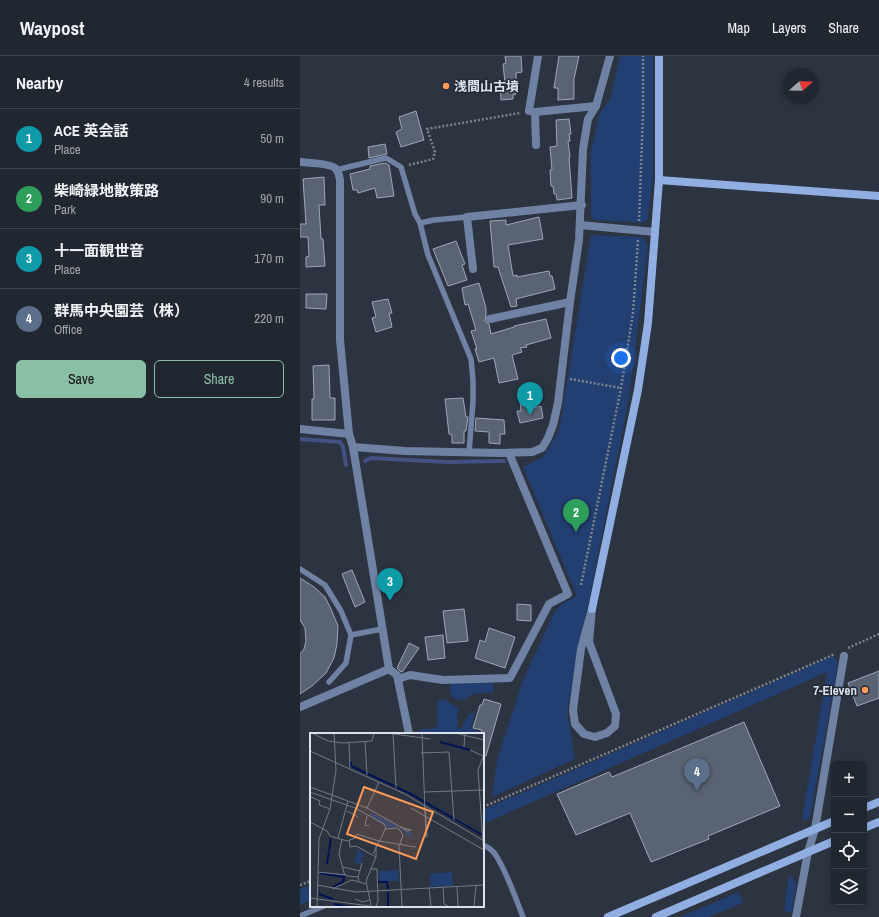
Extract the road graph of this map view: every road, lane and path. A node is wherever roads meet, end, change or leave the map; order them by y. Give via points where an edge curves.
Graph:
1 (538, 56) edge
2 (610, 56) edge
3 (643, 56) edge
4 (659, 56) edge
5 (596, 106) junction
6 (529, 111) joint
7 (536, 145) dead end
8 (300, 162) edge
9 (401, 167) junction
10 (336, 170) junction
11 (659, 180) junction
12 (879, 196) edge
13 (582, 205) junction
14 (467, 217) junction
15 (420, 224) junction
16 (580, 225) junction
17 (638, 231) junction
18 (656, 232) junction
19 (473, 269) dead end
20 (570, 302) junction
21 (490, 319) dead end
22 (561, 377) junction
23 (621, 388) junction
24 (300, 429) edge
25 (349, 434) junction
26 (353, 447) junction
27 (469, 452) junction
28 (509, 453) junction
29 (300, 569) edge
30 (581, 585) dead end
31 (592, 609) junction
32 (382, 629) junction
33 (879, 634) edge
34 (351, 636) junction
35 (843, 653) joint
36 (835, 654) dead end
37 (388, 669) junction
38 (398, 679) junction
39 (329, 682) dead end
40 (300, 707) edge
41 (409, 733) edge
42 (879, 802) edge
43 (484, 807) edge
44 (867, 807) edge
45 (831, 822) edge
46 (879, 822) edge
47 (867, 827) edge
48 (815, 829) junction
49 (831, 842) edge
50 (484, 846) edge
51 (808, 852) junction
52 (310, 881) edge
53 (300, 885) edge
54 (322, 907) edge
55 (300, 916) edge
56 (524, 917) edge
57 (608, 917) edge
58 (656, 917) edge
59 (796, 917) edge

1 - 6 street
2 - 5 street
3 - 17 path
4 - 11 street
5 - 7 street via 535,112
5 - 13 street via 588,120 583,150
6 - 9 path via 427,129 435,152 433,159
8 - 10 street via 334,167
9 - 10 lane via 386,158
9 - 15 lane
10 - 25 street via 340,180 340,340
11 - 12 street
11 - 18 street
13 - 14 street
13 - 16 street
14 - 15 lane
14 - 19 street
15 - 27 lane via 428,255 471,359 473,394
16 - 17 street
16 - 20 street
17 - 18 street
17 - 23 path via 633,313
18 - 31 street via 648,323 638,390
20 - 21 street
20 - 22 street
22 - 23 path
22 - 28 street via 553,425 542,448 532,452
23 - 30 path
24 - 25 street
25 - 26 street
26 - 27 street
26 - 32 street
27 - 28 street
28 - 38 street via 568,594 549,604 510,678 443,680 410,674
29 - 34 lane via 325,585 341,611
31 - 31 street via 590,642 616,714 615,726 607,733 595,737 584,734 575,724 572,710 581,649
32 - 34 lane
32 - 37 street
33 - 35 path
34 - 39 lane via 346,664
35 - 48 street
36 - 43 path
37 - 38 street via 397,674
37 - 40 street
38 - 41 street
42 - 44 street
45 - 48 street
46 - 47 street
48 - 51 street
48 - 57 street
49 - 51 street
50 - 56 lane via 495,854
51 - 58 street
51 - 59 street
52 - 53 path
54 - 55 lane

